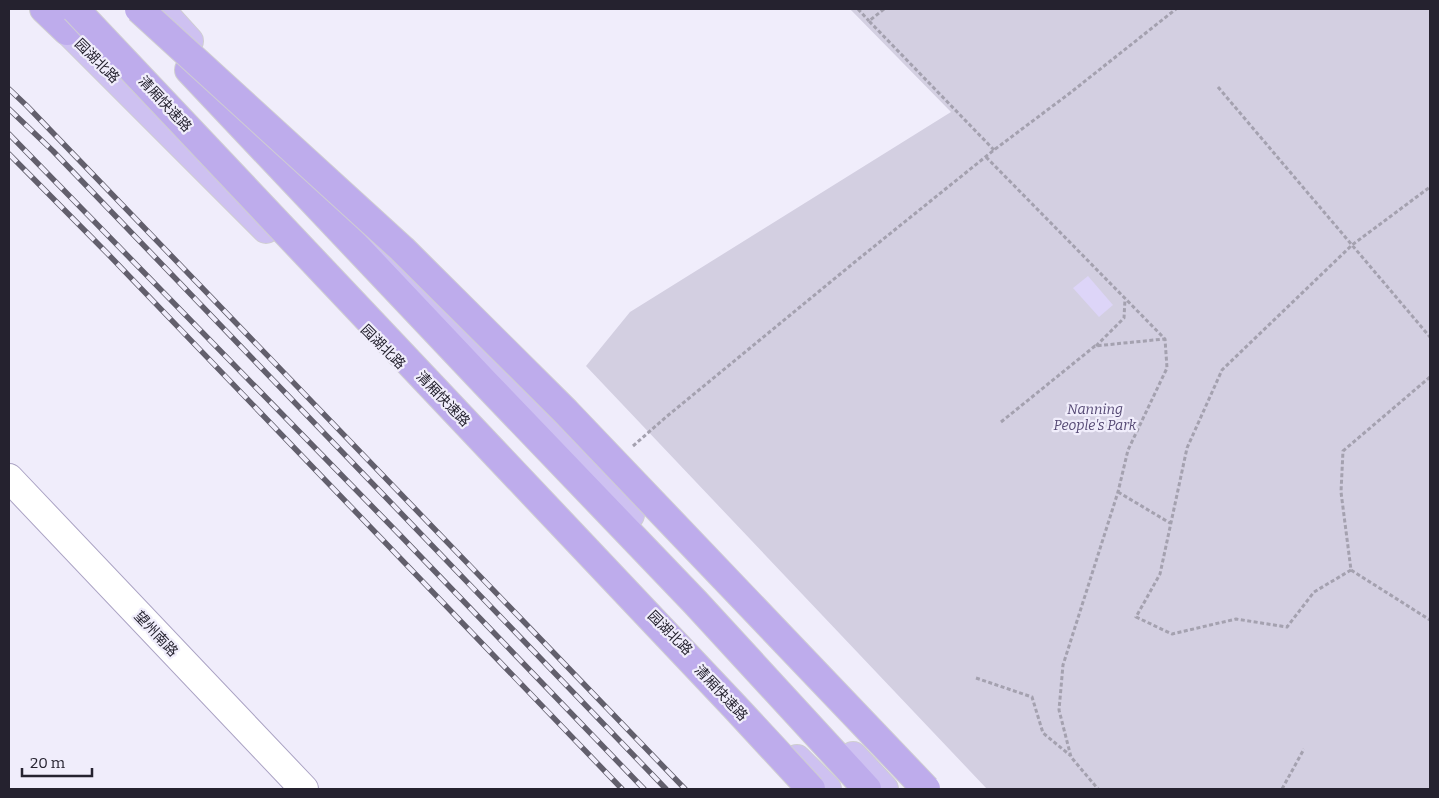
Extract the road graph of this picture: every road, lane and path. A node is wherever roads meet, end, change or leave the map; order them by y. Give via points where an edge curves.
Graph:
1 (45, 9) edge
2 (132, 9) edge
3 (139, 9) edge
4 (160, 9) edge
5 (858, 9) edge
6 (884, 9) edge
7 (1176, 9) edge
8 (71, 20) edge
9 (869, 21) junction
10 (1218, 87) dead end
11 (994, 150) junction
12 (986, 158) junction
13 (1430, 187) edge
14 (1352, 245) junction
15 (1125, 298) junction
16 (1430, 338) edge
17 (1165, 339) junction
18 (1095, 346) junction
19 (1430, 376) edge
20 (1001, 422) dead end
21 (614, 463) junction
22 (9, 478) edge
23 (1118, 492) junction
24 (1170, 523) junction
25 (1351, 570) junction
26 (1430, 620) edge
27 (976, 678) dead end
28 (1304, 749) dead end
29 (1072, 757) junction
30 (304, 789) edge
31 (811, 789) edge
32 (827, 789) edge
33 (867, 789) edge
34 (884, 789) edge
35 (926, 789) edge
36 (1098, 789) edge
37 (1282, 789) edge

1 - 8 highway, 清厢快速路
2 - 33 highway via 695,602
3 - 21 highway, bridge via 402,249
4 - 34 main road
5 - 9 path
6 - 9 path
7 - 11 path
8 - 31 highway, 清厢快速路, bridge
8 - 32 main road, 园湖北路
9 - 11 path
10 - 14 path
11 - 12 path
12 - 15 path
12 - 21 path via 674,410
13 - 14 path
14 - 16 path
14 - 24 path via 1222,370 1187,448
15 - 17 path
15 - 18 path via 1124,318
17 - 18 path
17 - 23 path via 1168,368 1128,450
18 - 20 path
19 - 25 path via 1343,451 1342,492
21 - 35 highway, bridge
22 - 30 street, 望州南路
23 - 24 path
23 - 29 path via 1063,665 1059,710
24 - 25 path via 1160,574 1136,617 1172,634 1236,619 1287,627 1314,592
25 - 26 path
27 - 29 path via 1032,696 1043,733
28 - 37 path
29 - 36 path

